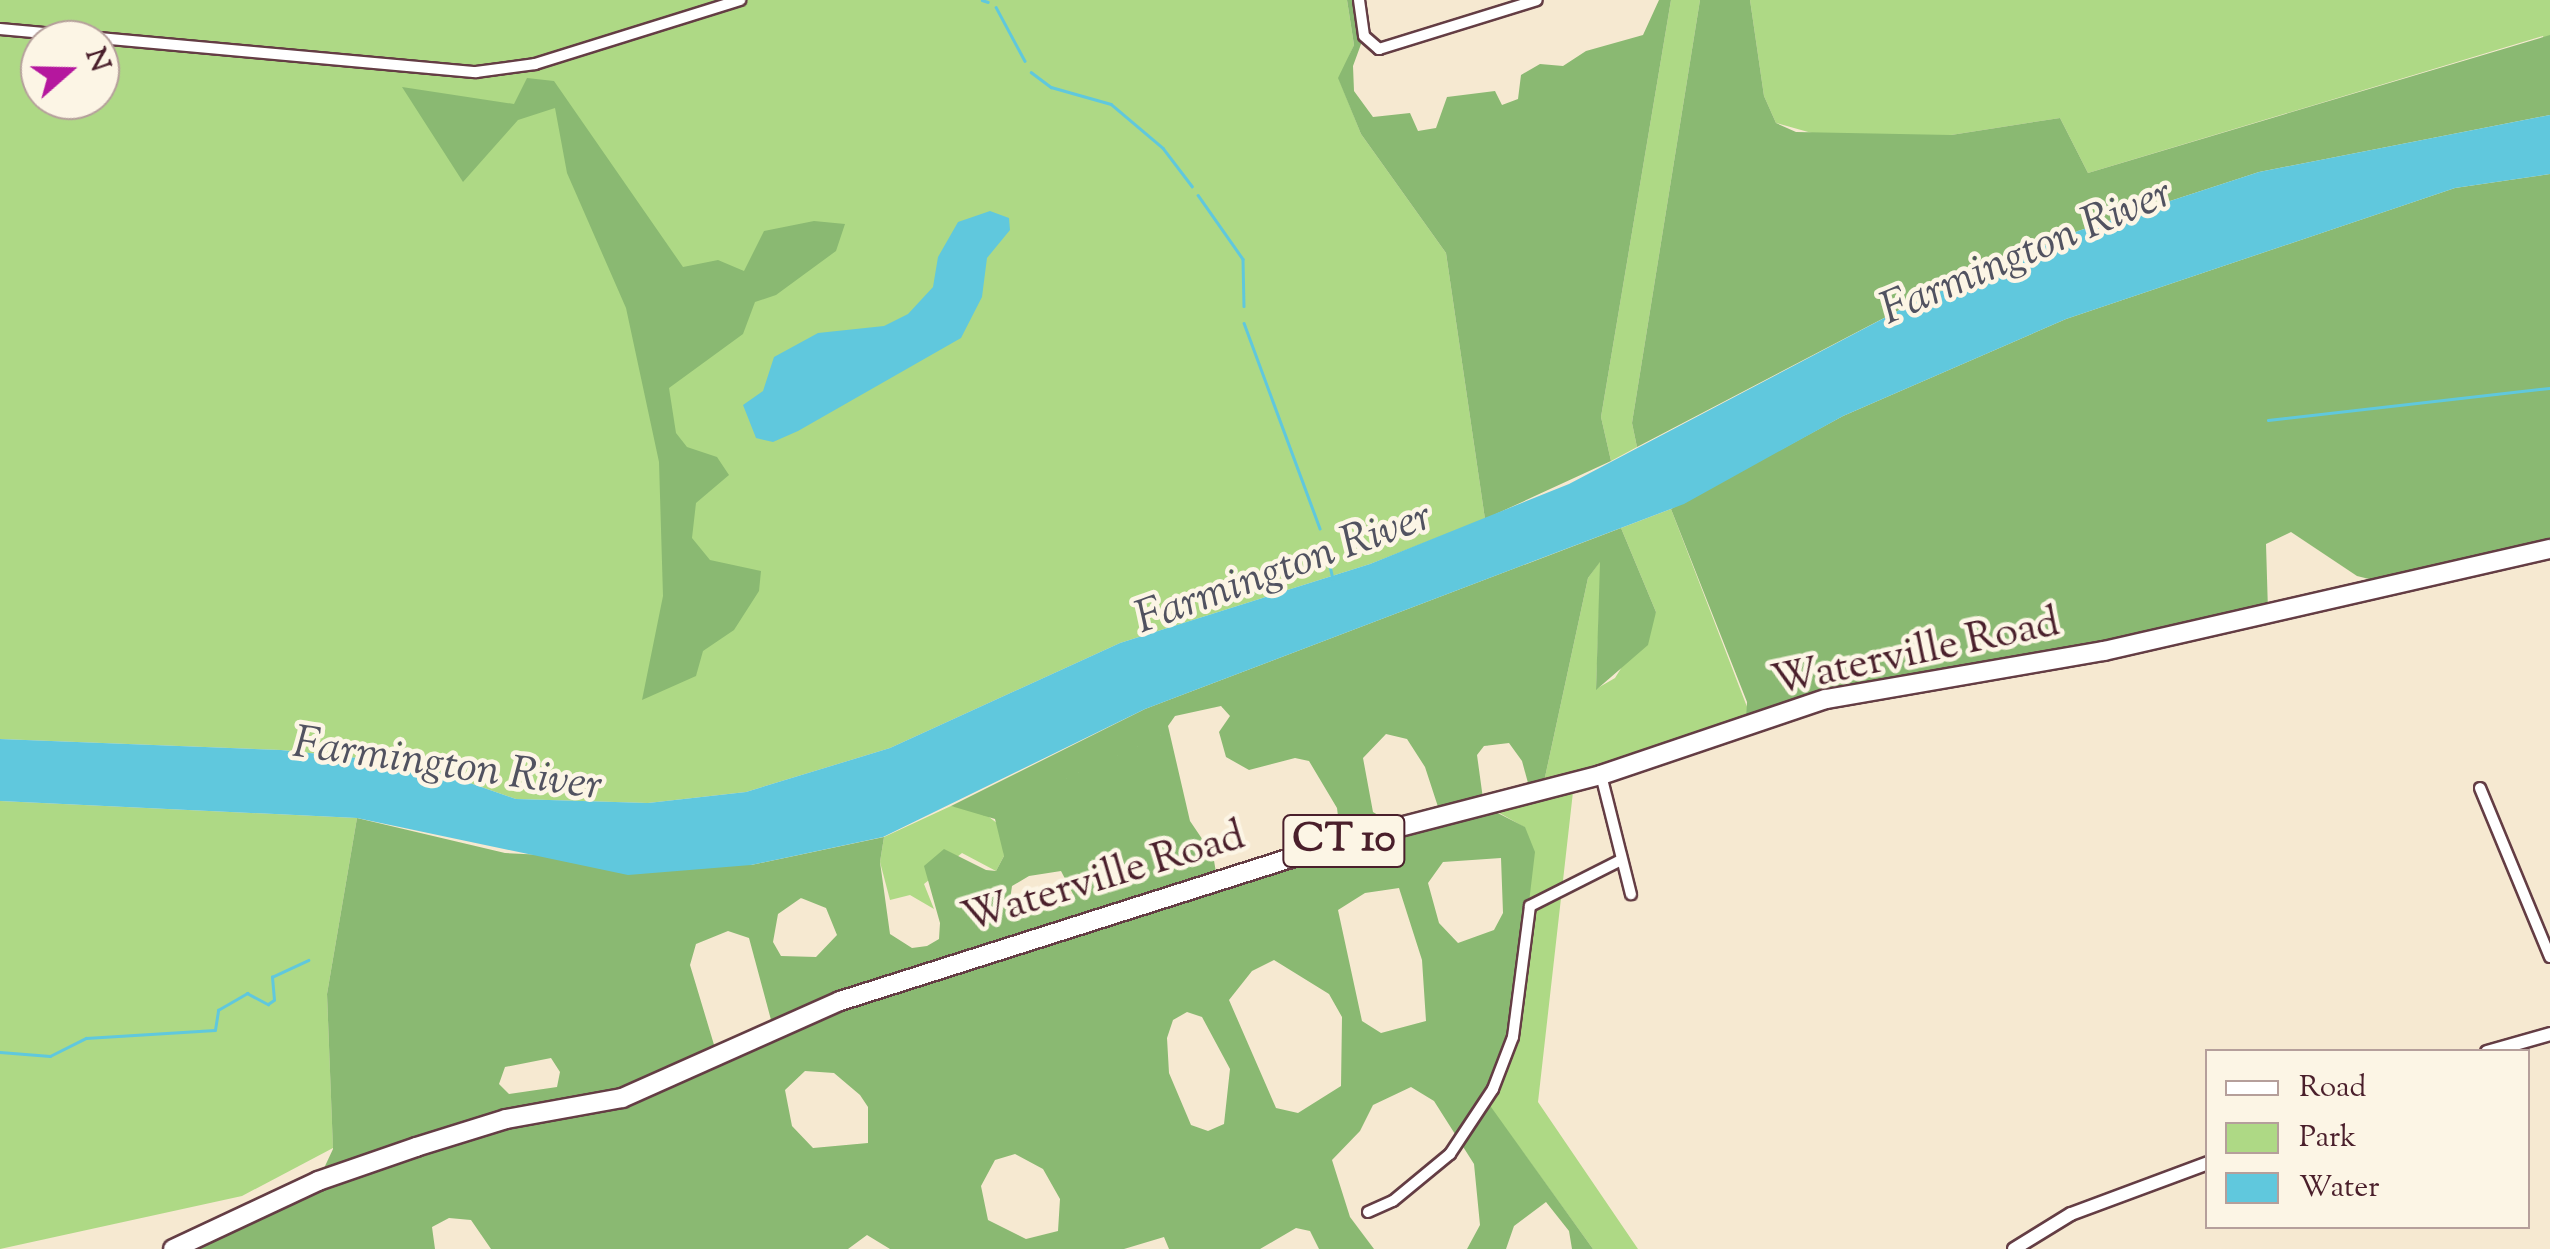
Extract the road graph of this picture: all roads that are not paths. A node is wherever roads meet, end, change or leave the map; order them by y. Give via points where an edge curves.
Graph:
1 (740, 0) edge
2 (1359, 0) edge
3 (1536, 0) edge
4 (0, 29) edge
5 (2550, 549) edge
6 (1601, 775) junction
7 (2480, 788) dead end
8 (1621, 860) junction
9 (1631, 894) dead end
10 (2550, 957) edge
11 (2550, 1034) edge
12 (2498, 1049) edge
13 (2205, 1164) edge
14 (1368, 1212) dead end
15 (174, 1249) edge
16 (2014, 1249) edge

1 - 4 street via 536,64 476,72
2 - 3 street via 1364,36 1379,49
5 - 6 highway, Waterville Road / CT 10 via 2104,651 1826,699
6 - 8 street
6 - 15 highway, Waterville Road / CT 10 via 1341,842 880,987 622,1098 506,1120 416,1147 318,1181
7 - 10 street
8 - 9 street
8 - 14 street via 1530,906 1513,1037 1493,1089 1450,1154 1394,1202
11 - 12 street
13 - 16 street via 2071,1214

